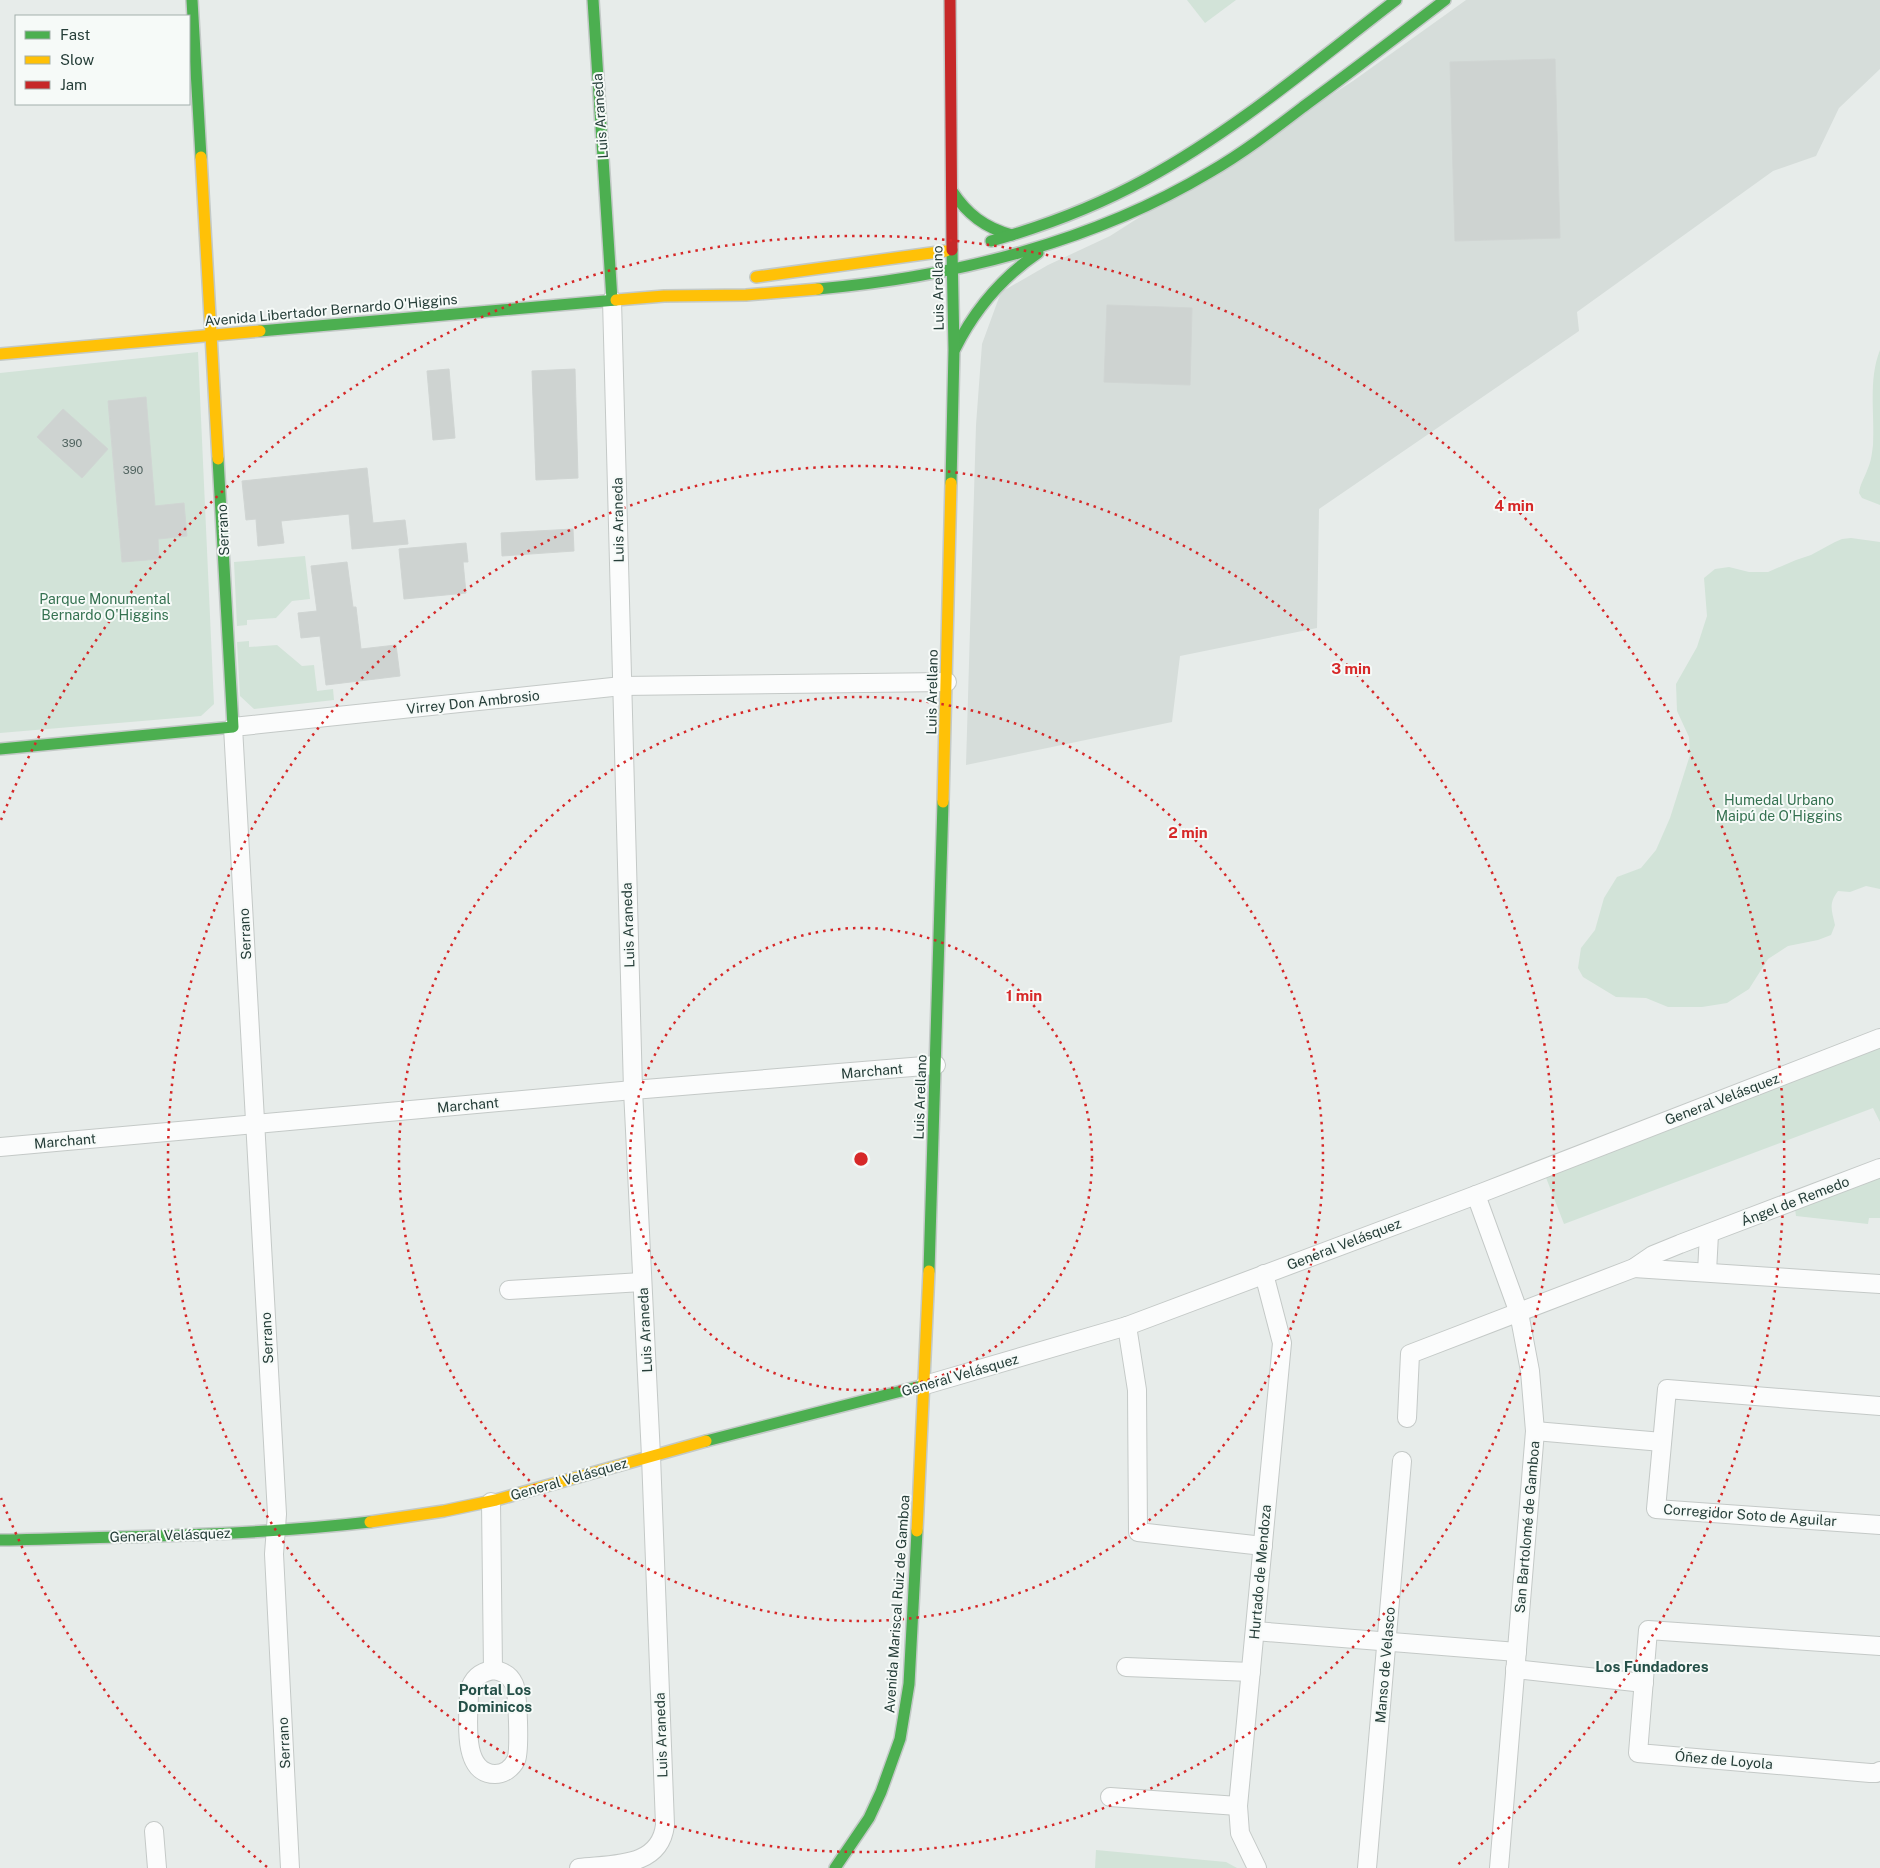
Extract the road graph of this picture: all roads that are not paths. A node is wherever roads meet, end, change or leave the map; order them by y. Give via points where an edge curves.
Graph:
1 (192, 0) edge
2 (593, 0) edge
3 (950, 0) edge
4 (1396, 0) edge
5 (1445, 0) edge
6 (952, 192) junction
7 (1012, 235) junction
8 (1060, 241) junction
9 (978, 245) dead end
10 (957, 250) junction
11 (953, 269) junction
12 (741, 279) dead end
13 (710, 284) dead end
14 (664, 296) junction
15 (612, 300) junction
16 (211, 336) junction
17 (954, 350) junction
18 (0, 354) edge
19 (947, 682) junction
20 (622, 686) junction
21 (233, 727) junction
22 (0, 749) edge
23 (1880, 1038) edge
24 (936, 1065) junction
25 (633, 1090) junction
26 (256, 1124) junction
27 (0, 1147) edge
28 (1880, 1168) edge
29 (1476, 1195) junction
30 (1709, 1234) junction
31 (1634, 1268) junction
32 (1708, 1272) junction
33 (1264, 1274) junction
34 (642, 1282) junction
35 (1880, 1284) edge
36 (509, 1290) dead end
37 (1519, 1312) junction
38 (1128, 1326) junction
39 (925, 1385) junction
40 (1880, 1406) edge
41 (1406, 1418) dead end
42 (1535, 1430) junction
43 (1662, 1442) junction
44 (651, 1456) junction
45 (1402, 1462) dead end
46 (491, 1502) junction
47 (1880, 1525) edge
48 (276, 1532) junction
49 (0, 1540) edge
50 (1263, 1546) junction
51 (1255, 1631) junction
52 (1387, 1641) junction
53 (1880, 1646) edge
54 (1517, 1652) junction
55 (1126, 1667) dead end
56 (493, 1670) junction
57 (1515, 1670) junction
58 (1251, 1672) junction
59 (1644, 1683) junction
60 (1880, 1771) edge
61 (1110, 1797) dead end
62 (1238, 1806) junction
63 (154, 1831) dead end
64 (157, 1868) edge
65 (290, 1868) edge
66 (579, 1868) edge
67 (835, 1868) edge
68 (1257, 1868) edge
69 (1367, 1868) edge
70 (1499, 1868) edge

1 - 16 main road, Serrano
2 - 15 main road, Luis Araneda
3 - 6 main road, Luis Arellano
4 - 7 main road via 1258,105 1165,168 1100,201
5 - 8 main road, Avenida Libertador Bernardo O'Higgins via 1236,156 1135,211
6 - 7 main road via 959,204 978,221
6 - 10 main road, Luis Arellano
7 - 9 main road
8 - 11 main road, Avenida Libertador Bernardo O'Higgins
8 - 17 main road via 1023,263 991,292
10 - 11 main road, Luis Arellano
10 - 12 main road
11 - 14 main road, Avenida Libertador Bernardo O'Higgins via 802,290
11 - 17 main road, Luis Arellano
13 - 14 main road, Avenida Libertador Bernardo O'Higgins
14 - 15 main road, Avenida Libertador Bernardo O'Higgins
15 - 16 main road, Avenida Libertador Bernardo O'Higgins
15 - 20 street, Luis Araneda
16 - 18 main road, Avenida Libertador Bernardo O'Higgins
16 - 21 main road, Serrano
17 - 19 main road, Luis Arellano
19 - 20 street, Virrey Don Ambrosio
19 - 24 main road, Luis Arellano
20 - 21 street, Virrey Don Ambrosio
20 - 25 street, Luis Araneda
21 - 22 main road, Virrey Don Ambrosio
21 - 26 street, Serrano
23 - 29 street, General Velásquez
24 - 25 street, Marchant
24 - 39 main road, Luis Arellano
25 - 26 street, Marchant
25 - 34 street, Luis Araneda
26 - 27 street, Marchant
26 - 48 street, Serrano
28 - 30 street, Ángel de Remedo
29 - 33 street, General Velásquez
29 - 37 street, San Bartolomé de Gamboa
30 - 31 street, Ángel de Remedo via 1653,1255
30 - 32 street
31 - 32 street, Ángel de Remedo
31 - 37 street, Ángel de Remedo
32 - 35 street, Ángel de Remedo
33 - 38 street, General Velásquez
33 - 50 street, Hurtado de Mendoza via 1282,1343
34 - 36 street
34 - 44 street, Luis Araneda
37 - 41 street, Ángel de Remedo via 1410,1354
37 - 42 street, San Bartolomé de Gamboa via 1530,1372
38 - 39 street, General Velásquez
38 - 50 street via 1137,1390 1138,1532
39 - 44 main road, General Velásquez
39 - 67 main road, Avenida Mariscal Ruiz de Gamboa via 906,1711 892,1766 881,1792 854,1842
40 - 43 street, Corregidor Soto de Aguilar via 1666,1389
42 - 43 street
42 - 54 street, San Bartolomé de Gamboa
43 - 47 street, Corregidor Soto de Aguilar via 1656,1509
44 - 46 main road, General Velásquez
44 - 66 street, Luis Araneda via 665,1825 657,1849 641,1860
45 - 52 street, Manso de Velasco
46 - 48 main road, General Velásquez via 399,1518
46 - 56 street
48 - 49 main road, General Velásquez
48 - 65 street, Serrano via 274,1554
50 - 51 street, Hurtado de Mendoza
51 - 52 street
51 - 58 street, Hurtado de Mendoza
52 - 54 street
52 - 69 street, Manso de Velasco
53 - 59 street, Óñez de Loyola via 1648,1630
54 - 57 street, San Bartolomé de Gamboa
55 - 58 street
56 - 56 street via 478,1675 468,1692 470,1750 474,1762 496,1774 512,1766 518,1750 515,1685 508,1675
57 - 59 street
57 - 70 street, San Bartolomé de Gamboa
58 - 62 street, Hurtado de Mendoza
59 - 60 street, Óñez de Loyola via 1638,1753 1870,1773
61 - 62 street
62 - 68 street, Hurtado de Mendoza via 1240,1833
63 - 64 street

